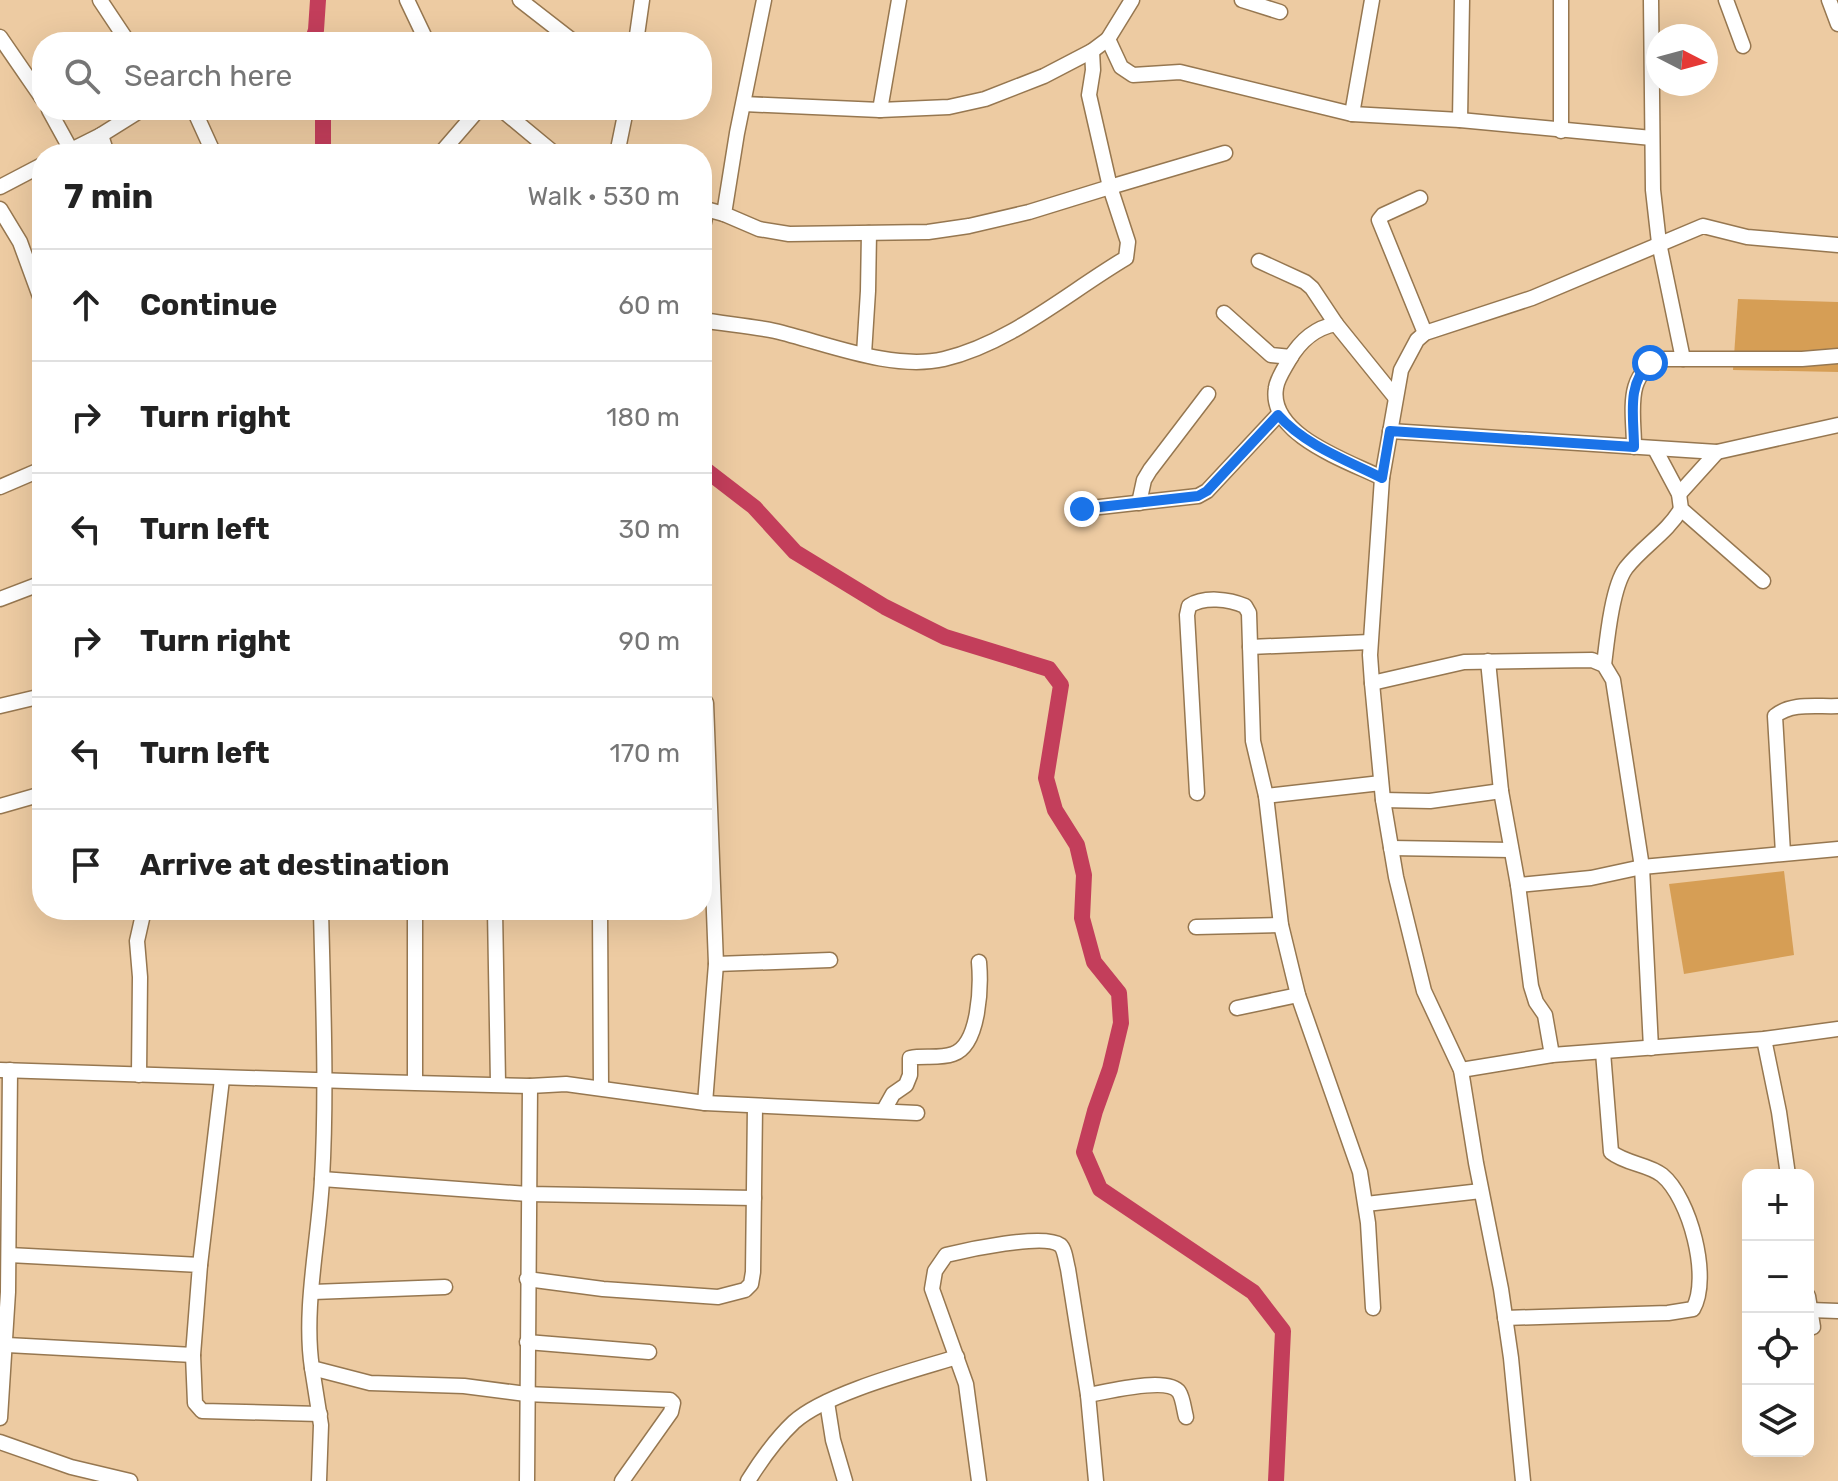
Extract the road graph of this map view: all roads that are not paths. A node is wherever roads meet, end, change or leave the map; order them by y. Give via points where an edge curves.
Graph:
1 (100, 0) edge
2 (407, 0) edge
3 (520, 0) edge
4 (642, 0) edge
5 (764, 0) edge
6 (899, 0) edge
7 (1132, 0) edge
8 (1242, 0) edge
9 (1372, 0) edge
10 (1462, 0) edge
11 (1561, 0) edge
12 (1651, 0) edge
13 (1726, 0) edge
14 (1829, 0) edge
15 (1280, 12) dead end
16 (1838, 24) edge
17 (121, 32) edge
18 (422, 32) edge
19 (561, 32) edge
20 (637, 32) edge
21 (0, 37) edge
22 (1108, 39) junction
23 (1743, 46) dead end
24 (1092, 51) junction
25 (32, 83) edge
26 (744, 104) junction
27 (880, 110) junction
28 (1352, 114) junction
29 (53, 120) edge
30 (125, 120) edge
31 (199, 120) edge
32 (469, 120) edge
33 (514, 120) edge
34 (624, 120) edge
35 (1460, 120) junction
36 (1561, 131) junction
37 (101, 135) junction
38 (1652, 138) junction
39 (64, 144) edge
40 (83, 144) edge
41 (104, 144) edge
42 (209, 144) edge
43 (449, 144) edge
44 (543, 144) edge
45 (619, 144) edge
46 (1225, 153) dead end
47 (32, 170) edge
48 (0, 187) edge
49 (1110, 187) junction
50 (1420, 198) dead end
51 (0, 209) edge
52 (712, 211) edge
53 (724, 214) junction
54 (869, 233) junction
55 (1659, 243) junction
56 (1838, 245) edge
57 (1259, 261) dead end
58 (32, 275) edge
59 (1224, 313) dead end
60 (712, 321) edge
61 (1336, 324) junction
62 (1425, 333) junction
63 (864, 354) junction
64 (1838, 356) edge
65 (1291, 357) junction
66 (1683, 359) junction
67 (1208, 394) dead end
68 (1395, 397) junction
69 (1278, 415) junction
70 (1838, 425) edge
71 (1390, 431) junction
72 (1634, 447) junction
73 (1655, 449) junction
74 (1717, 452) junction
75 (32, 473) edge
76 (1382, 478) junction
77 (0, 487) edge
78 (1680, 501) junction
79 (1139, 503) junction
80 (1082, 509) dead end
81 (1763, 581) dead end
82 (32, 587) edge
83 (0, 599) edge
84 (1370, 642) junction
85 (1250, 647) junction
86 (1488, 661) junction
87 (1604, 665) junction
88 (1372, 683) junction
89 (32, 698) edge
90 (0, 706) edge
91 (1838, 706) edge
92 (1381, 783) junction
93 (1501, 791) junction
94 (1197, 793) dead end
95 (1266, 796) junction
96 (32, 797) edge
97 (1383, 800) junction
98 (0, 806) edge
99 (1391, 848) junction
100 (1838, 849) edge
101 (1511, 850) junction
102 (1783, 853) junction
103 (1642, 867) junction
104 (712, 880) edge
105 (1518, 885) junction
106 (142, 920) edge
107 (321, 920) edge
108 (415, 920) edge
109 (495, 920) edge
110 (600, 920) edge
111 (1281, 925) junction
112 (1196, 927) dead end
113 (830, 960) dead end
114 (979, 962) dead end
115 (716, 964) junction
116 (1298, 995) junction
117 (1237, 1008) dead end
118 (1838, 1029) edge
119 (1764, 1039) junction
120 (1651, 1048) junction
121 (1603, 1052) junction
122 (1552, 1055) junction
123 (5, 1070) edge
124 (1461, 1070) junction
125 (139, 1075) junction
126 (222, 1079) junction
127 (324, 1081) junction
128 (415, 1082) junction
129 (498, 1083) junction
130 (530, 1086) junction
131 (601, 1087) junction
132 (705, 1103) junction
133 (755, 1106) junction
134 (884, 1110) junction
135 (917, 1113) dead end
136 (1787, 1169) edge
137 (322, 1179) junction
138 (1481, 1191) junction
139 (528, 1194) junction
140 (754, 1198) junction
141 (1366, 1204) junction
142 (9, 1255) junction
143 (200, 1265) junction
144 (527, 1279) junction
145 (445, 1287) dead end
146 (313, 1292) junction
147 (1814, 1304) edge
148 (1373, 1308) dead end
149 (1838, 1311) edge
150 (1505, 1318) junction
151 (527, 1342) junction
152 (7, 1345) junction
153 (649, 1352) dead end
154 (193, 1355) junction
155 (957, 1357) junction
156 (312, 1368) junction
157 (526, 1394) junction
158 (1088, 1395) junction
159 (827, 1402) junction
160 (320, 1414) junction
161 (1186, 1417) dead end
162 (0, 1418) edge
163 (0, 1442) edge
164 (104, 1478) edge
165 (130, 1481) edge
166 (319, 1481) edge
167 (527, 1481) edge
168 (622, 1481) edge
169 (748, 1481) edge
170 (845, 1481) edge
171 (979, 1481) edge
172 (1096, 1481) edge
173 (1523, 1481) edge

1 - 17 street
2 - 18 street
3 - 19 street
4 - 20 street
5 - 26 street
6 - 27 street
7 - 22 street
8 - 15 street
9 - 28 street
10 - 35 street
11 - 36 street
12 - 38 street
13 - 23 street
14 - 16 street
21 - 25 street
22 - 24 street
22 - 28 street via 1121,67 1133,75 1180,72
24 - 27 street via 985,99 949,107
24 - 49 street via 1089,95
26 - 27 street
26 - 53 street
28 - 35 street
29 - 39 street
30 - 37 street
31 - 42 street
32 - 43 street
33 - 44 street
34 - 45 street
35 - 36 street
36 - 38 street
37 - 40 street
37 - 41 street
38 - 55 street
46 - 49 street
47 - 48 street
49 - 54 street via 969,226
49 - 63 street via 1128,242 1126,258 1016,330 955,356 913,362
50 - 62 street via 1379,220
51 - 58 street
52 - 53 street
53 - 54 street via 759,229 789,234
54 - 63 street
55 - 56 street via 1713,226 1747,237
55 - 62 street via 1532,298
55 - 66 street
57 - 61 street via 1305,282
59 - 65 street via 1271,355
60 - 63 street
61 - 65 street via 1317,328
61 - 68 street
62 - 68 street via 1406,357
64 - 66 street
65 - 69 street via 1276,384
66 - 72 street via 1650,363 1639,376
67 - 79 street via 1150,470
68 - 71 street
69 - 76 street via 1308,440
69 - 79 street via 1207,491
70 - 74 street
71 - 72 street
71 - 76 street
72 - 73 street
73 - 74 street
73 - 78 street
74 - 78 street
75 - 77 street
76 - 84 street
78 - 81 street
78 - 87 street via 1674,520 1624,572 1615,593
79 - 80 street
82 - 83 street
84 - 85 street
84 - 88 street
85 - 94 street via 1245,606 1215,600 1189,606
85 - 95 street via 1253,741
86 - 87 street via 1592,660
86 - 88 street
86 - 93 street
87 - 103 street via 1613,680
88 - 92 street
89 - 90 street
91 - 102 street via 1795,707 1775,716
92 - 95 street
92 - 97 street
93 - 97 street via 1430,801
93 - 101 street
95 - 111 street
96 - 98 street
97 - 99 street
99 - 101 street
99 - 124 street via 1424,991
100 - 102 street
101 - 105 street
102 - 103 street
103 - 105 street
103 - 120 street
104 - 115 street
105 - 122 street via 1533,996 1545,1015
106 - 125 street via 137,941
107 - 127 street
108 - 128 street
109 - 129 street
110 - 131 street
111 - 112 street
111 - 116 street
113 - 115 street
114 - 134 street via 981,986 966,1046 956,1054 910,1058 906,1085
115 - 132 street
116 - 117 street
116 - 141 street via 1360,1172
118 - 119 street
119 - 120 street
119 - 136 street
120 - 121 street
121 - 122 street
121 - 150 street via 1611,1152 1661,1174 1677,1193 1693,1230 1699,1299 1693,1309 1668,1313
122 - 124 street
123 - 125 street
123 - 142 street
124 - 138 street
125 - 126 street
126 - 127 street
126 - 143 street
127 - 128 street
127 - 137 street
128 - 129 street
129 - 130 street
130 - 131 street
130 - 139 street
131 - 132 street
132 - 133 street
133 - 134 street
133 - 140 street
134 - 135 street
137 - 139 street
137 - 146 street
138 - 141 street
138 - 150 street
139 - 140 street
139 - 144 street
140 - 144 street via 753,1272 745,1290 718,1297
141 - 148 street
142 - 143 street
142 - 152 street
143 - 154 street
144 - 151 street
145 - 146 street
146 - 156 street
147 - 149 street
150 - 173 street
151 - 153 street
151 - 157 street
152 - 154 street
152 - 162 street
154 - 160 street via 195,1403 202,1411
155 - 158 street via 932,1289 935,1271 946,1255 980,1245 1059,1244 1068,1269
155 - 159 street
155 - 171 street via 966,1384
156 - 157 street via 370,1383
156 - 160 street
157 - 167 street
157 - 168 street via 670,1400 671,1412
158 - 161 street via 1172,1386
158 - 172 street
159 - 169 street via 796,1420
159 - 170 street
160 - 166 street
163 - 164 street
164 - 165 street

